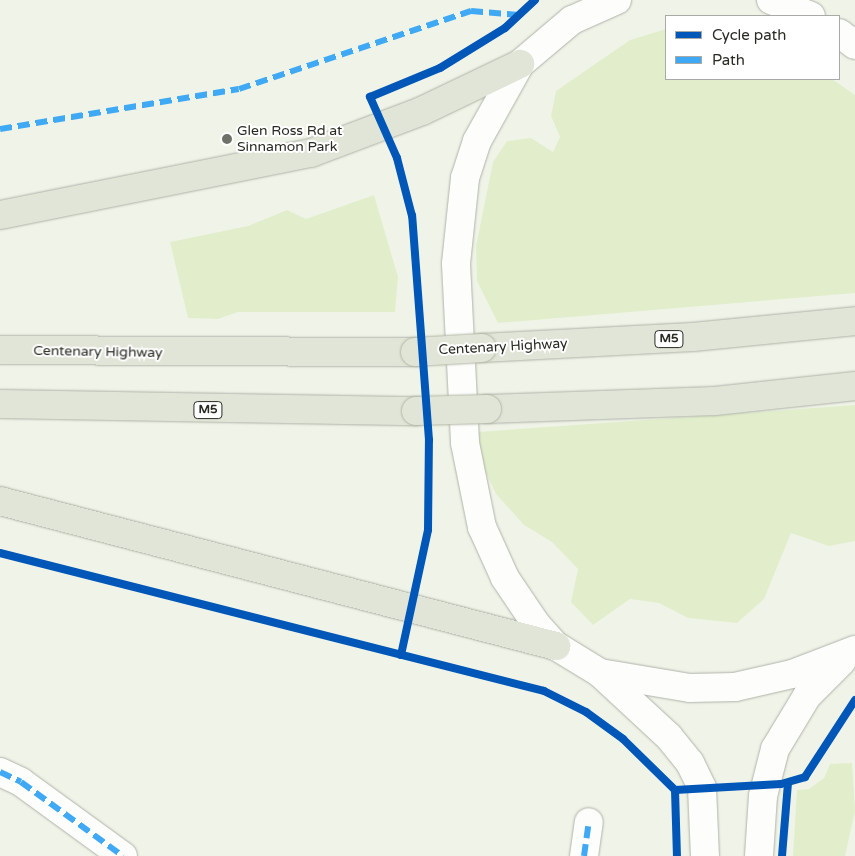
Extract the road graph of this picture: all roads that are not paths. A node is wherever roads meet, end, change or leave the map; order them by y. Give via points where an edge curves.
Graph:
1 (572, 0) edge
2 (617, 0) edge
3 (771, 0) edge
4 (808, 15) edge
5 (840, 34) edge
6 (540, 44) junction
7 (855, 45) edge
8 (520, 64) junction
9 (0, 216) edge
10 (855, 322) edge
11 (0, 350) edge
12 (855, 386) edge
13 (0, 404) edge
14 (0, 501) edge
15 (556, 646) junction
16 (853, 652) edge
17 (600, 673) junction
18 (0, 772) edge
19 (589, 822) dead end
20 (123, 856) edge
21 (584, 856) edge
22 (706, 856) edge
23 (760, 856) edge

1 - 6 main road
2 - 6 main road via 572,20
3 - 4 main road
5 - 7 main road
6 - 8 main road
8 - 9 highway via 422,111 302,155
8 - 15 main road via 477,141 458,218 456,264 465,433 475,500 492,554 519,602
10 - 11 highway, Centenary Highway / M5, bridge via 693,337 415,352
12 - 13 highway, M5, bridge via 705,402 416,411
14 - 15 highway
15 - 17 main road
16 - 17 main road via 792,674 736,687 682,687
16 - 23 main road via 807,696 775,749 763,796
17 - 22 main road via 669,738 690,763 702,788
18 - 20 main road via 21,782
19 - 21 main road

